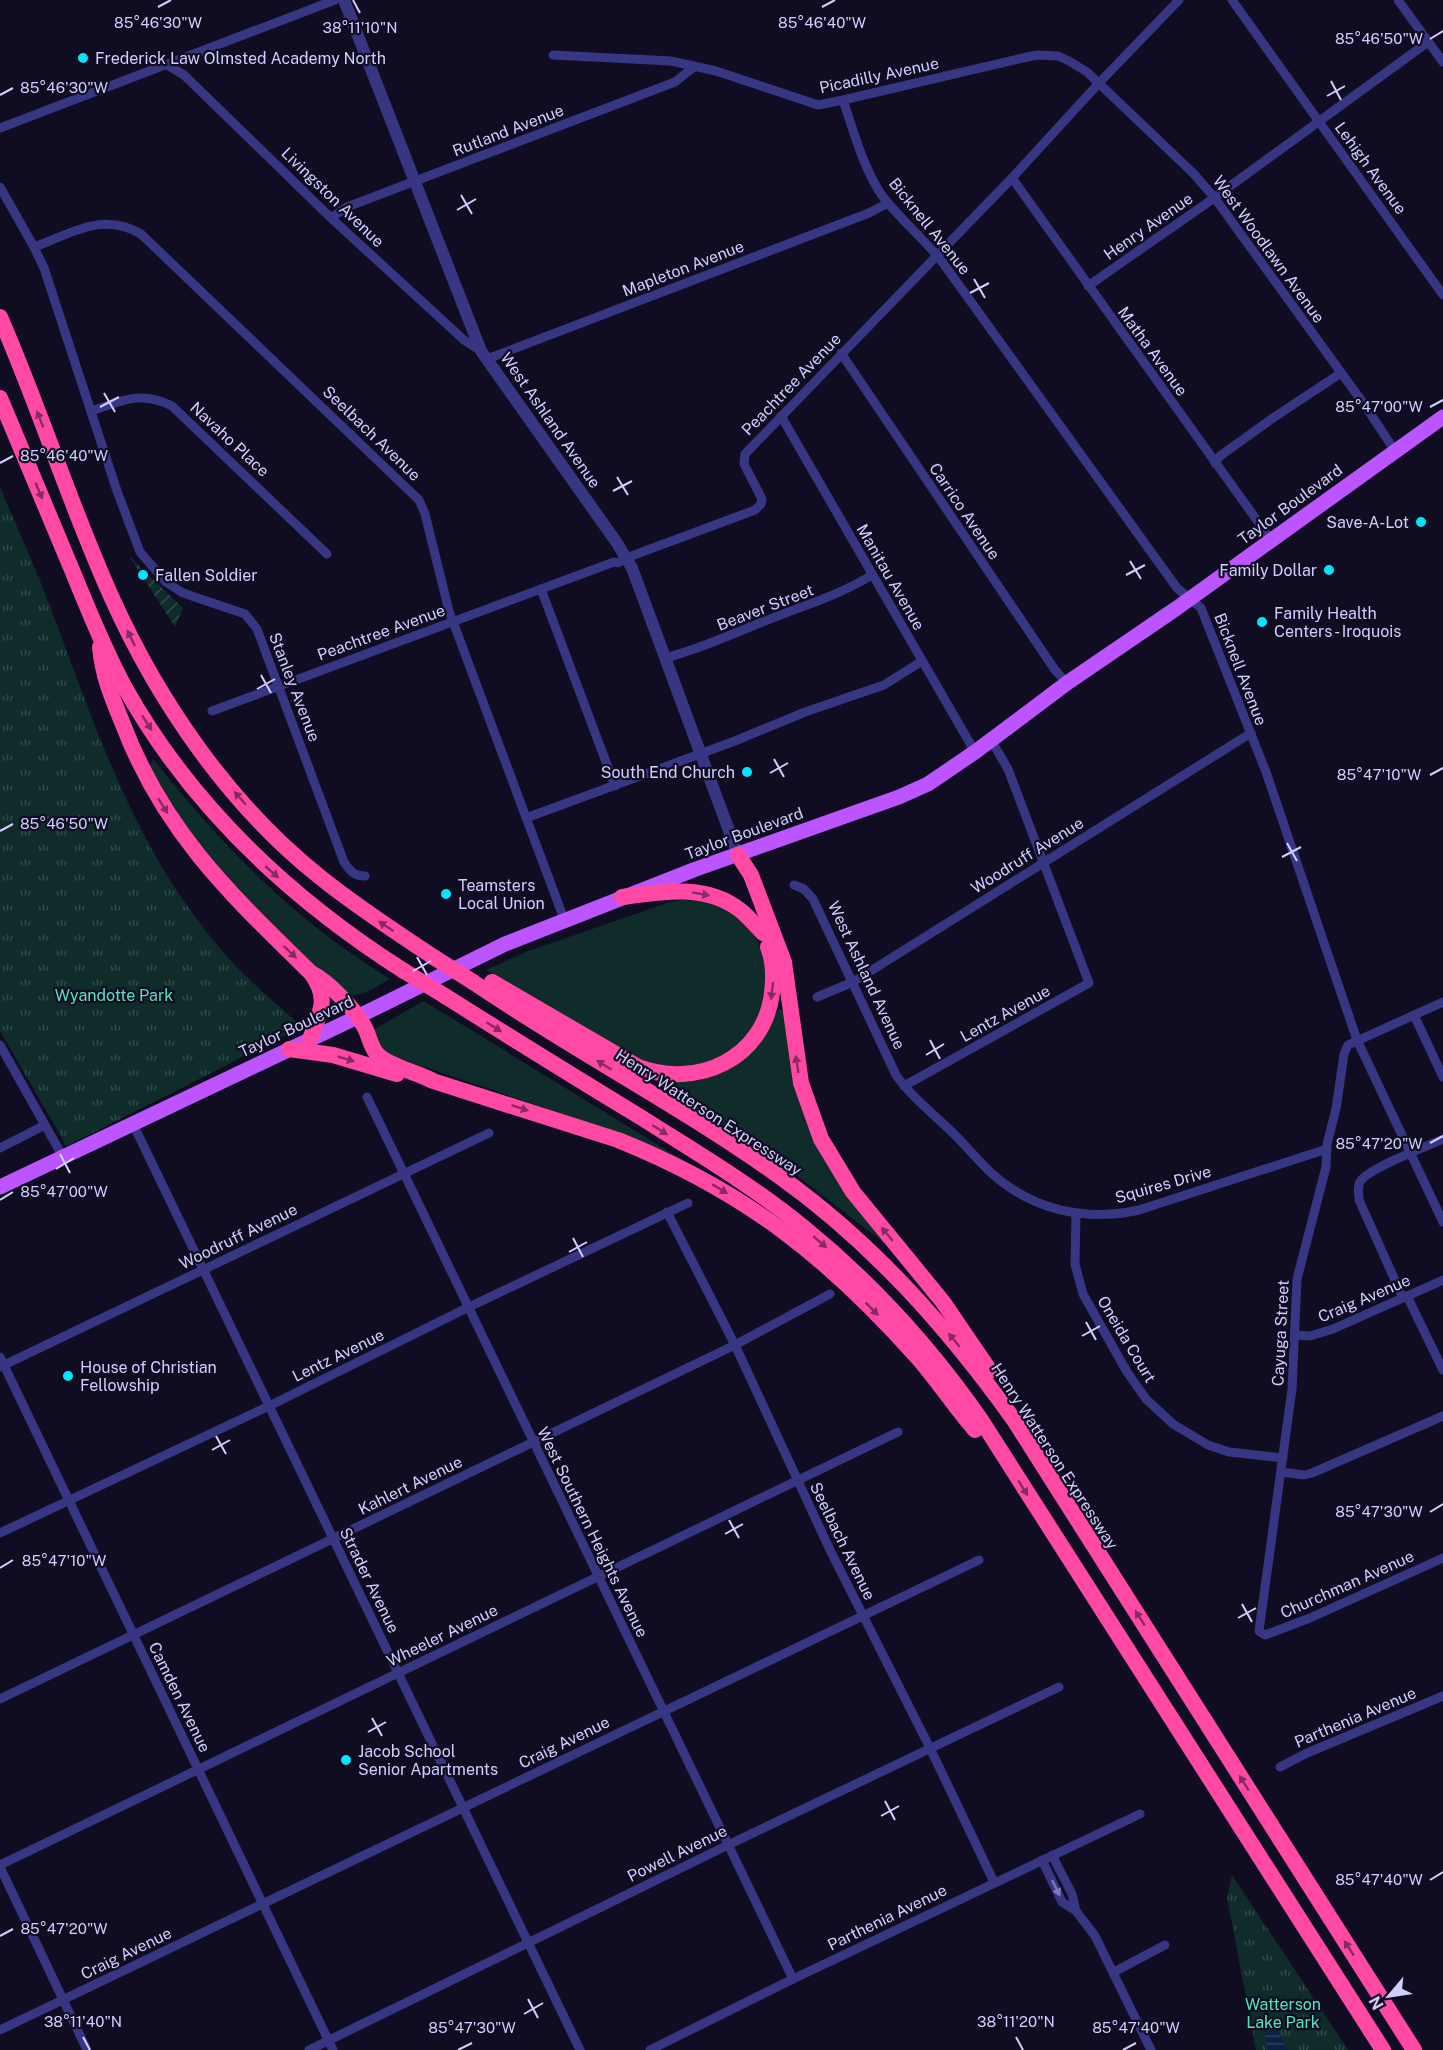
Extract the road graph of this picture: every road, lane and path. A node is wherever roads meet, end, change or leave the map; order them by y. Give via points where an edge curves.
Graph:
1 (335, 0) edge
2 (345, 0) edge
3 (1179, 0) edge
4 (1232, 0) edge
5 (1398, 0) edge
6 (1428, 42) junction
7 (553, 55) dead end
8 (1443, 62) edge
9 (167, 64) junction
10 (694, 67) junction
11 (1099, 83) junction
12 (843, 100) junction
13 (1319, 121) junction
14 (0, 128) edge
15 (1012, 178) junction
16 (415, 181) junction
17 (0, 187) edge
18 (1214, 197) junction
19 (888, 203) junction
20 (331, 218) junction
21 (34, 247) junction
22 (937, 255) junction
23 (1088, 286) junction
24 (1443, 295) edge
25 (0, 317) edge
26 (841, 353) junction
27 (484, 355) junction
28 (1341, 373) junction
29 (0, 398) edge
30 (91, 411) junction
31 (781, 416) junction
32 (1443, 417) edge
33 (1395, 451) junction
34 (1215, 463) junction
35 (1271, 540) junction
36 (327, 554) dead end
37 (626, 558) junction
38 (872, 575) junction
39 (541, 589) junction
40 (1190, 599) junction
41 (453, 621) junction
42 (99, 634) junction
43 (665, 658) junction
44 (922, 662) junction
45 (1067, 683) junction
46 (280, 687) junction
47 (212, 711) dead end
48 (1251, 733) junction
49 (991, 740) junction
50 (975, 752) junction
51 (700, 754) junction
52 (615, 786) junction
53 (526, 818) junction
54 (738, 855) junction
55 (1043, 862) junction
56 (365, 876) dead end
57 (794, 885) dead end
58 (622, 897) junction
59 (564, 920) junction
60 (763, 933) junction
61 (311, 973) junction
62 (473, 982) junction
63 (853, 982) junction
64 (817, 997) dead end
65 (1443, 1002) edge
66 (1414, 1015) junction
67 (358, 1016) junction
68 (310, 1039) junction
69 (1357, 1040) junction
70 (0, 1045) edge
71 (289, 1049) junction
72 (1443, 1075) edge
73 (433, 1081) junction
74 (904, 1086) junction
75 (367, 1097) dead end
76 (133, 1124) junction
77 (45, 1125) junction
78 (489, 1133) dead end
79 (1443, 1139) edge
80 (0, 1148) edge
81 (1327, 1149) junction
82 (1410, 1153) junction
83 (63, 1157) junction
84 (404, 1173) junction
85 (0, 1187) edge
86 (688, 1203) dead end
87 (667, 1212) junction
88 (1076, 1214) junction
89 (1443, 1222) edge
90 (204, 1269) junction
91 (1443, 1280) edge
92 (830, 1294) dead end
93 (1405, 1297) junction
94 (469, 1307) junction
95 (1295, 1335) junction
96 (735, 1345) junction
97 (1, 1363) edge
98 (1443, 1370) edge
99 (269, 1406) junction
100 (1443, 1416) edge
101 (1014, 1420) junction
102 (898, 1432) dead end
103 (533, 1442) junction
104 (1003, 1455) junction
105 (1283, 1458) junction
106 (1281, 1472) junction
107 (797, 1480) junction
108 (69, 1500) junction
109 (0, 1533) edge
110 (333, 1538) junction
111 (1443, 1558) edge
112 (979, 1560) dead end
113 (598, 1576) junction
114 (862, 1615) junction
115 (134, 1635) junction
116 (1262, 1635) joint
117 (399, 1673) junction
118 (1059, 1687) dead end
119 (1443, 1696) edge
120 (0, 1699) edge
121 (663, 1711) junction
122 (930, 1748) junction
123 (1280, 1767) dead end
124 (198, 1769) junction
125 (463, 1807) junction
126 (1140, 1814) dead end
127 (728, 1845) junction
128 (1052, 1855) junction
129 (1042, 1860) junction
130 (0, 1866) edge
131 (994, 1882) junction
132 (264, 1904) junction
133 (1076, 1911) junction
134 (528, 1944) junction
135 (1165, 1945) dead end
136 (1114, 1972) junction
137 (793, 1979) junction
138 (64, 2000) junction
139 (0, 2030) edge
140 (329, 2040) junction
141 (87, 2050) edge
142 (309, 2050) edge
143 (333, 2050) edge
144 (580, 2050) edge
145 (650, 2050) edge
146 (1152, 2050) edge
147 (1383, 2050) edge
148 (1414, 2050) edge

1 - 9 street
2 - 16 street, West Ashland Avenue
3 - 11 street, Peachtree Avenue
4 - 13 street, Lehigh Avenue
5 - 6 street
6 - 8 street
6 - 13 street, Henry Avenue
7 - 10 street, Picadilly Avenue via 671,61
9 - 14 street
9 - 20 street, Livingston Avenue via 184,75
10 - 12 street, Picadilly Avenue via 818,105
10 - 16 street, Rutland Avenue via 675,82
11 - 12 street, Picadilly Avenue via 1069,61 1038,55
11 - 15 street, Peachtree Avenue
11 - 18 street, West Woodlawn Avenue
12 - 19 street, Bicknell Avenue via 868,167
13 - 18 street, Henry Avenue
13 - 24 street, Lehigh Avenue
15 - 22 street, Peachtree Avenue
15 - 23 street, Matha Avenue
16 - 20 street, Rutland Avenue via 342,209
16 - 27 street, West Ashland Avenue
17 - 21 street, Stanley Avenue
18 - 23 street, Henry Avenue
18 - 28 street, West Woodlawn Avenue
19 - 22 street, Bicknell Avenue
19 - 27 street, Mapleton Avenue
20 - 27 street, Livingston Avenue
21 - 30 street, Stanley Avenue
21 - 41 street, Seelbach Avenue via 102,224 131,229 149,241 419,500
22 - 26 street, Peachtree Avenue
22 - 40 street, Bicknell Avenue via 1177,588
23 - 34 street, Matha Avenue
62 -> 25 highway, Henry Watterson Expressway, bridge via 369,915 318,876 262,822 192,740 155,683 110,593
26 - 31 street, Peachtree Avenue
26 - 45 street, Carrico Avenue via 1054,670
27 - 37 street, West Ashland Avenue
28 - 33 street, West Woodlawn Avenue
28 - 34 street via 1264,424
29 -> 42 highway
30 - 36 street, Navaho Place via 142,397 172,406
30 - 46 street, Stanley Avenue via 140,552 166,582 183,593 245,614 257,629
31 - 37 street, Peachtree Avenue via 743,459 760,496 759,507
31 - 38 street, Manitau Avenue
32 - 33 main road, Taylor Boulevard
33 - 35 main road, Taylor Boulevard
34 - 35 street, Matha Avenue
35 - 40 main road, Taylor Boulevard
37 - 39 street, Peachtree Avenue
37 - 43 street, West Ashland Avenue
38 - 43 street, Beaver Street via 823,600
38 - 44 street, Manitau Avenue
39 - 41 street, Peachtree Avenue
39 - 52 street
40 - 45 main road, Taylor Boulevard
40 - 48 street, Bicknell Avenue via 1202,608
41 - 46 street, Peachtree Avenue
41 - 53 street, Seelbach Avenue
42 -> 61 highway via 106,682 132,748 162,806 219,881
42 -> 104 highway, bridge via 123,685 176,766 267,867 352,937 701,1155 803,1227 905,1323 961,1391
43 - 51 street, West Ashland Avenue
44 - 50 street, Manitau Avenue
44 - 51 street via 884,685
45 - 49 main road, Taylor Boulevard
46 - 47 street, Peachtree Avenue
46 - 56 street, Stanley Avenue via 344,862 350,871
48 - 55 street, Woodruff Avenue
48 - 69 street, Bicknell Avenue
49 - 50 main road, Taylor Boulevard
49 - 55 street via 1008,769
50 - 54 main road, Taylor Boulevard via 916,790
51 - 52 street
51 - 54 street, West Ashland Avenue
52 - 53 street
53 - 59 street, Seelbach Avenue
54 - 58 main road, Taylor Boulevard
54 - 60 highway
101 -> 54 highway via 993,1375 961,1325 853,1192 821,1139 801,1083 784,962 751,875
55 - 63 street, Woodruff Avenue
55 - 74 street, Lentz Avenue via 1089,983
57 - 63 street, West Ashland Avenue via 813,899
58 - 59 main road, Taylor Boulevard
58 -> 60 highway via 676,891 711,895 741,910
59 - 67 main road, Taylor Boulevard via 477,957
60 -> 62 highway via 773,964 767,1015 754,1038 735,1057 693,1074 671,1076 638,1067 486,979
61 - 67 highway
61 - 68 highway via 318,982 323,1004
101 -> 62 highway, Henry Watterson Expressway via 911,1291 825,1212 750,1156
63 - 64 street, Woodruff Avenue
63 - 74 street, West Ashland Avenue
65 - 66 street
66 - 69 street
66 - 72 street
67 - 68 main road, Taylor Boulevard
67 - 73 highway via 378,1054 386,1061
68 - 71 main road, Taylor Boulevard
69 - 81 street, Cayuga Street via 1348,1045 1344,1054
69 - 82 street, Bicknell Avenue
70 - 77 street
71 -> 73 highway via 333,1054 416,1080
71 - 76 main road, Taylor Boulevard
73 -> 104 highway via 618,1140 678,1166 743,1202 789,1234 846,1283 920,1360 973,1428
74 - 88 street, Squires Drive via 1004,1183 1032,1201
75 - 84 street, West Southern Heights Avenue
76 - 83 main road, Taylor Boulevard
76 - 90 street, Strader Avenue
77 - 80 street
77 - 83 street
78 - 84 street, Woodruff Avenue
79 - 82 street
81 - 88 street, Squires Drive via 1139,1210 1101,1216
81 - 95 street, Cayuga Street via 1326,1167 1297,1279
82 - 89 street, Bicknell Avenue
82 - 93 street via 1362,1179 1358,1189 1359,1200
83 - 85 main road, Taylor Boulevard
84 - 90 street, Woodruff Avenue
84 - 94 street, West Southern Heights Avenue
86 - 87 street, Lentz Avenue
87 - 94 street, Lentz Avenue
87 - 96 street, Seelbach Avenue
88 - 105 street, Oneida Court via 1075,1264 1083,1294 1146,1399 1173,1424 1208,1445 1229,1452
90 - 97 street, Woodruff Avenue
90 - 99 street, Strader Avenue
91 - 93 street, Craig Avenue
92 - 96 street, Kahlert Avenue
93 - 95 street, Craig Avenue via 1317,1335
93 - 98 street
94 - 99 street, Lentz Avenue
94 - 103 street, West Southern Heights Avenue
95 - 105 street, Cayuga Street
96 - 103 street, Kahlert Avenue
96 - 107 street, Seelbach Avenue
97 - 108 street, Camden Avenue
99 - 108 street, Lentz Avenue
99 - 110 street, Strader Avenue
100 - 106 street via 1333,1466 1304,1475
148 -> 101 highway, Henry Watterson Expressway
102 - 107 street, Wheeler Avenue
103 - 110 street, Kahlert Avenue
103 - 113 street, West Southern Heights Avenue
104 -> 147 highway
105 - 106 street, Cayuga Street
106 - 116 street, Cayuga Street via 1259,1625
107 - 113 street, Wheeler Avenue
107 - 114 street, Seelbach Avenue
108 - 109 street, Lentz Avenue
108 - 115 street, Camden Avenue
110 - 115 street, Kahlert Avenue
110 - 117 street, Strader Avenue
111 - 116 street, Churchman Avenue via 1310,1618
112 - 114 street, Craig Avenue
113 - 117 street, Wheeler Avenue
113 - 121 street, West Southern Heights Avenue
114 - 121 street, Craig Avenue
114 - 122 street, Seelbach Avenue
115 - 120 street, Kahlert Avenue
115 - 124 street, Camden Avenue
117 - 124 street, Wheeler Avenue
117 - 125 street, Strader Avenue
118 - 122 street, Powell Avenue
119 - 123 street, Parthenia Avenue
121 - 125 street, Craig Avenue
121 - 127 street, West Southern Heights Avenue
122 - 127 street, Powell Avenue
122 - 131 street, Seelbach Avenue
124 - 130 street, Wheeler Avenue
124 - 132 street, Camden Avenue
125 - 132 street, Craig Avenue
125 - 134 street, Strader Avenue
126 - 128 street, Parthenia Avenue
127 - 134 street, Powell Avenue
127 - 137 street, West Southern Heights Avenue
128 - 129 street, Parthenia Avenue
128 - 133 street via 1072,1894
129 - 131 street, Parthenia Avenue
129 -> 133 street via 1062,1902
130 - 138 street
131 - 137 street, Parthenia Avenue
132 - 138 street, Craig Avenue
132 - 140 street, Camden Avenue
133 - 136 street
134 - 140 street, Powell Avenue
134 - 144 street, Strader Avenue
135 - 136 street
136 - 146 street
137 - 145 street, Parthenia Avenue
138 - 139 street, Craig Avenue
138 - 141 street
140 - 142 street, Powell Avenue
140 - 143 street, Camden Avenue

